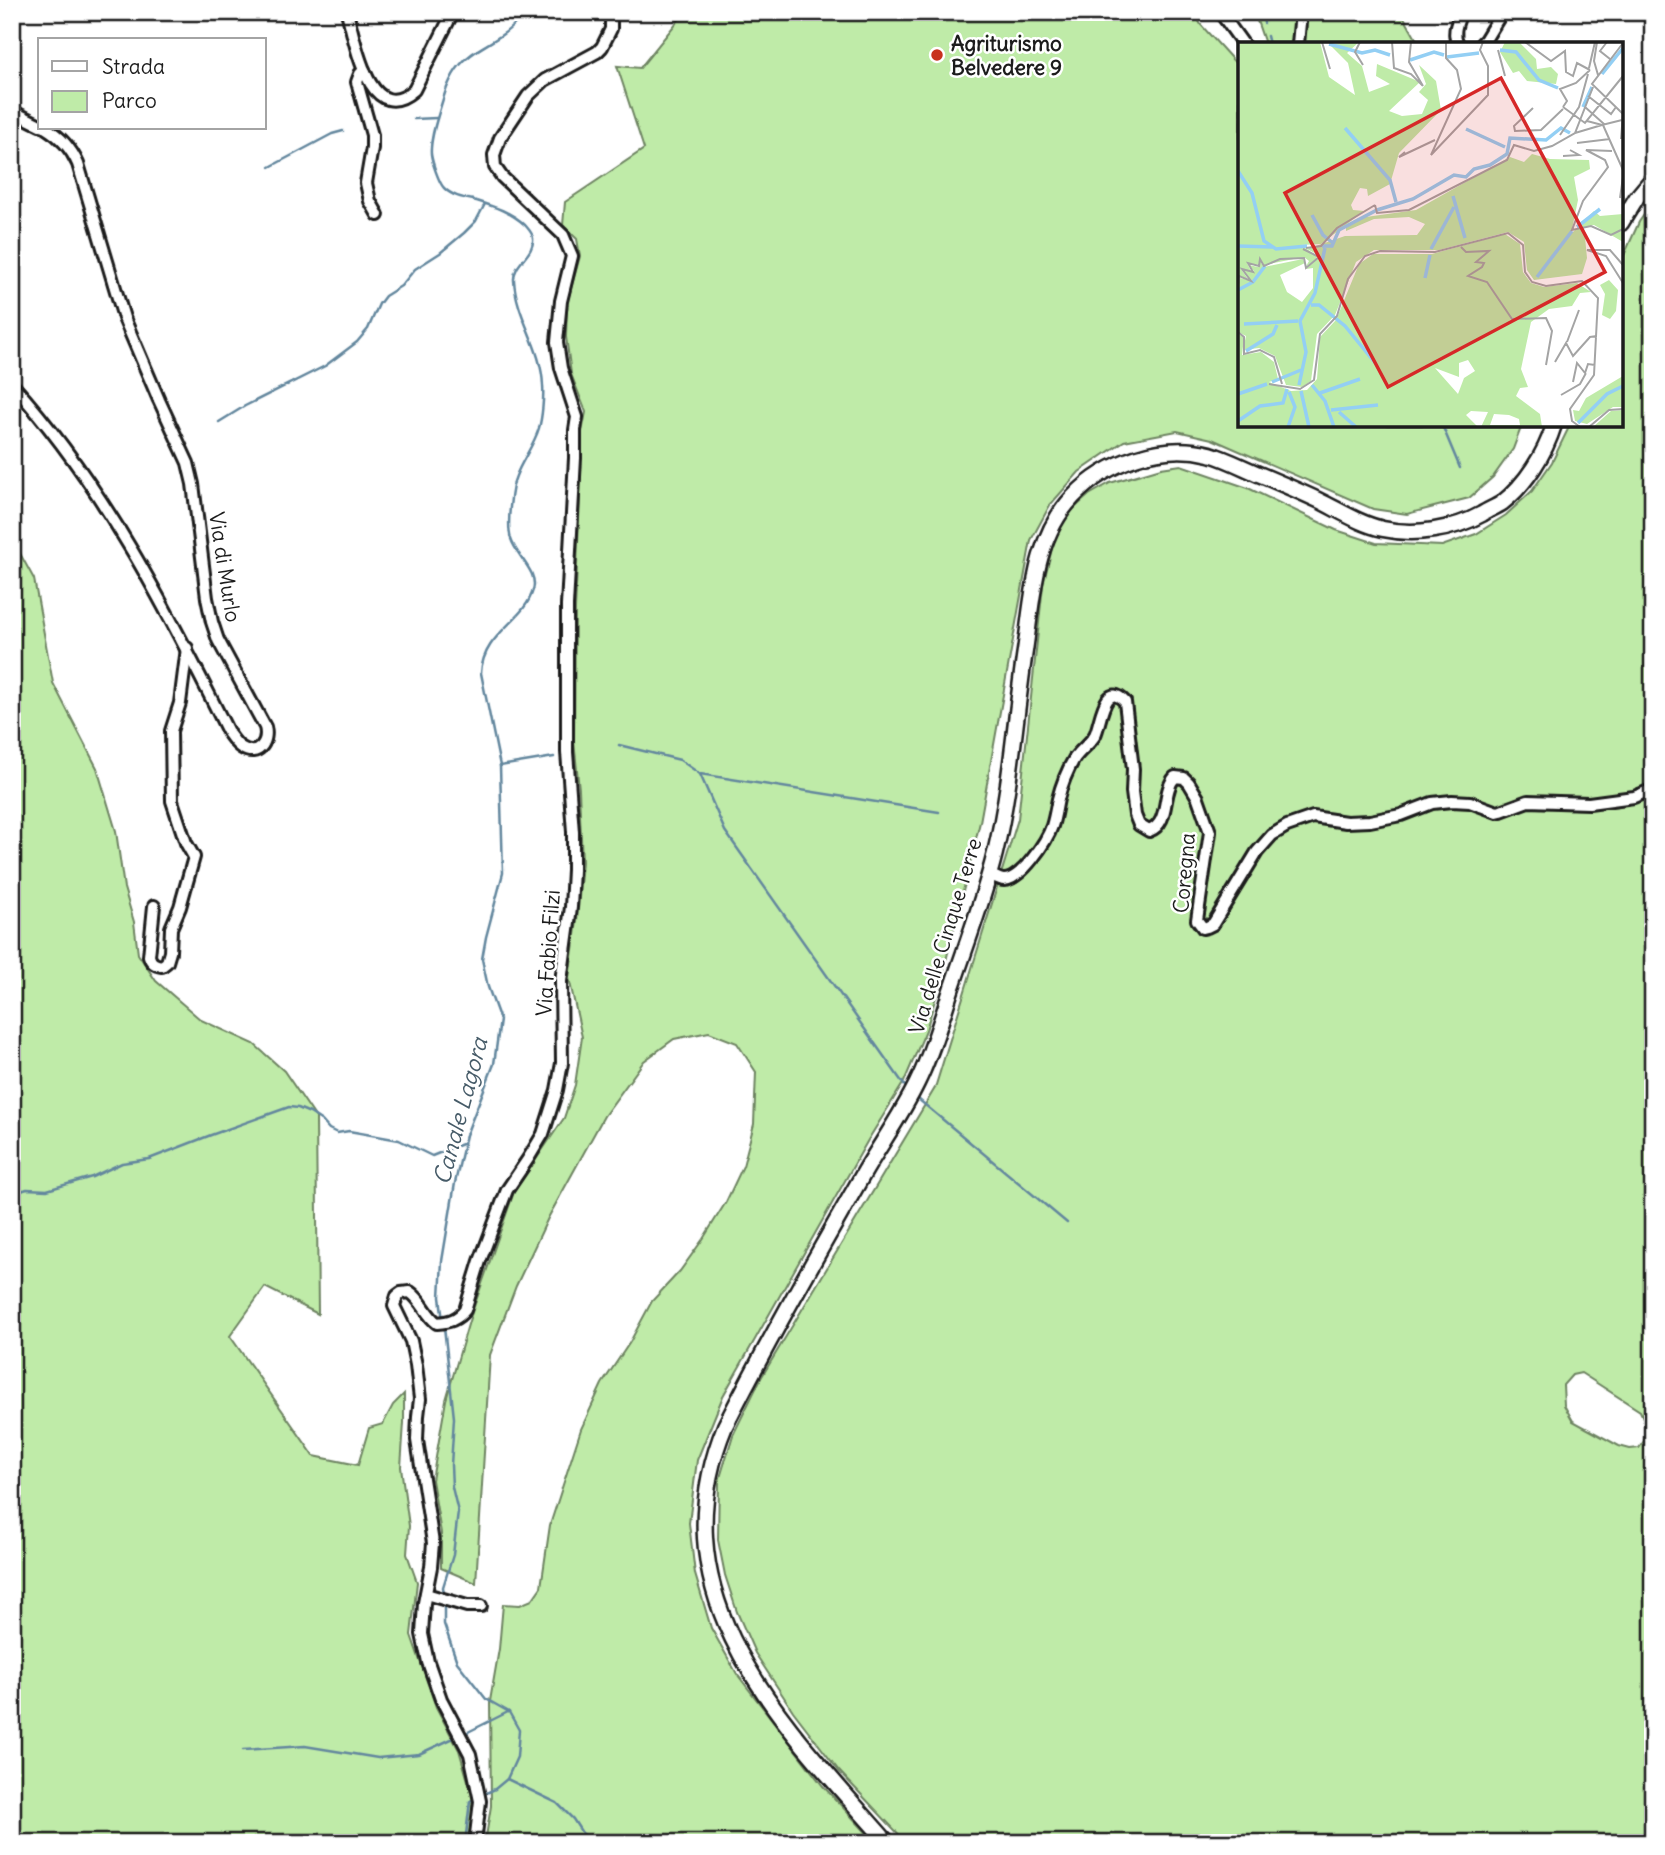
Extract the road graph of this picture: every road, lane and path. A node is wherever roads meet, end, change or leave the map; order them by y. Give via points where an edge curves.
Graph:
1 (347, 12) edge
2 (453, 12) edge
3 (611, 12) edge
4 (1220, 12) edge
5 (1301, 12) edge
6 (1461, 12) edge
7 (1502, 12) edge
8 (1242, 42) edge
9 (1298, 42) edge
10 (1457, 42) edge
11 (1483, 42) edge
12 (364, 70) junction
13 (12, 111) edge
14 (38, 124) edge
15 (49, 130) edge
16 (1653, 178) edge
17 (378, 215) dead end
18 (1623, 220) edge
19 (12, 384) edge
20 (1553, 427) edge
21 (187, 648) junction
22 (1653, 789) edge
23 (989, 874) junction
24 (154, 906) dead end
25 (432, 1596) junction
26 (481, 1606) dead end
27 (475, 1843) edge
28 (888, 1843) edge

1 - 12 street
2 - 12 street via 407,97 392,100 382,96
3 - 25 street, Via Fabio Filzi via 607,40 597,52 545,80 528,96 494,155 502,177 563,235 572,256 557,342 577,417 567,606 573,870 561,981 562,1063 543,1134 507,1190 461,1316 437,1323 413,1294 405,1292 397,1296 394,1306 411,1340 421,1399 417,1440 433,1543
4 - 8 street
5 - 9 street
6 - 10 street via 1454,29
7 - 11 street
12 - 17 street via 357,82 372,135 366,183
13 - 14 street
15 - 21 street, Via di Murlo via 63,140 78,164 124,318 188,463 212,622 265,726 267,737 259,749 249,751 235,742
16 - 18 main road
19 - 21 street, Via di Murlo via 95,491
20 - 23 main road, Via delle Cinque Terre via 1534,466 1501,504 1473,519 1427,531 1383,529 1208,454 1141,456 1090,482 1050,530 1037,571 1008,780
21 - 24 street via 172,731 172,801 194,857 171,928 170,952 162,966 149,956
22 - 23 street, Coregna via 1634,797 1589,803 1528,801 1501,811 1452,801 1370,821 1313,817 1272,835 1213,924 1205,928 1197,920 1210,832 1198,799 1184,778 1175,777 1157,827 1149,831 1139,825 1133,804 1125,702 1111,696 1105,701 1094,736 1074,759 1052,827 1037,853 1008,880
23 - 28 main road, Via delle Cinque Terre via 927,1062 725,1426 715,1450 705,1504 710,1575 729,1634 762,1691 800,1742
25 - 26 street
25 - 27 street, Via Fabio Filzi via 422,1634 441,1699 470,1754 480,1801

